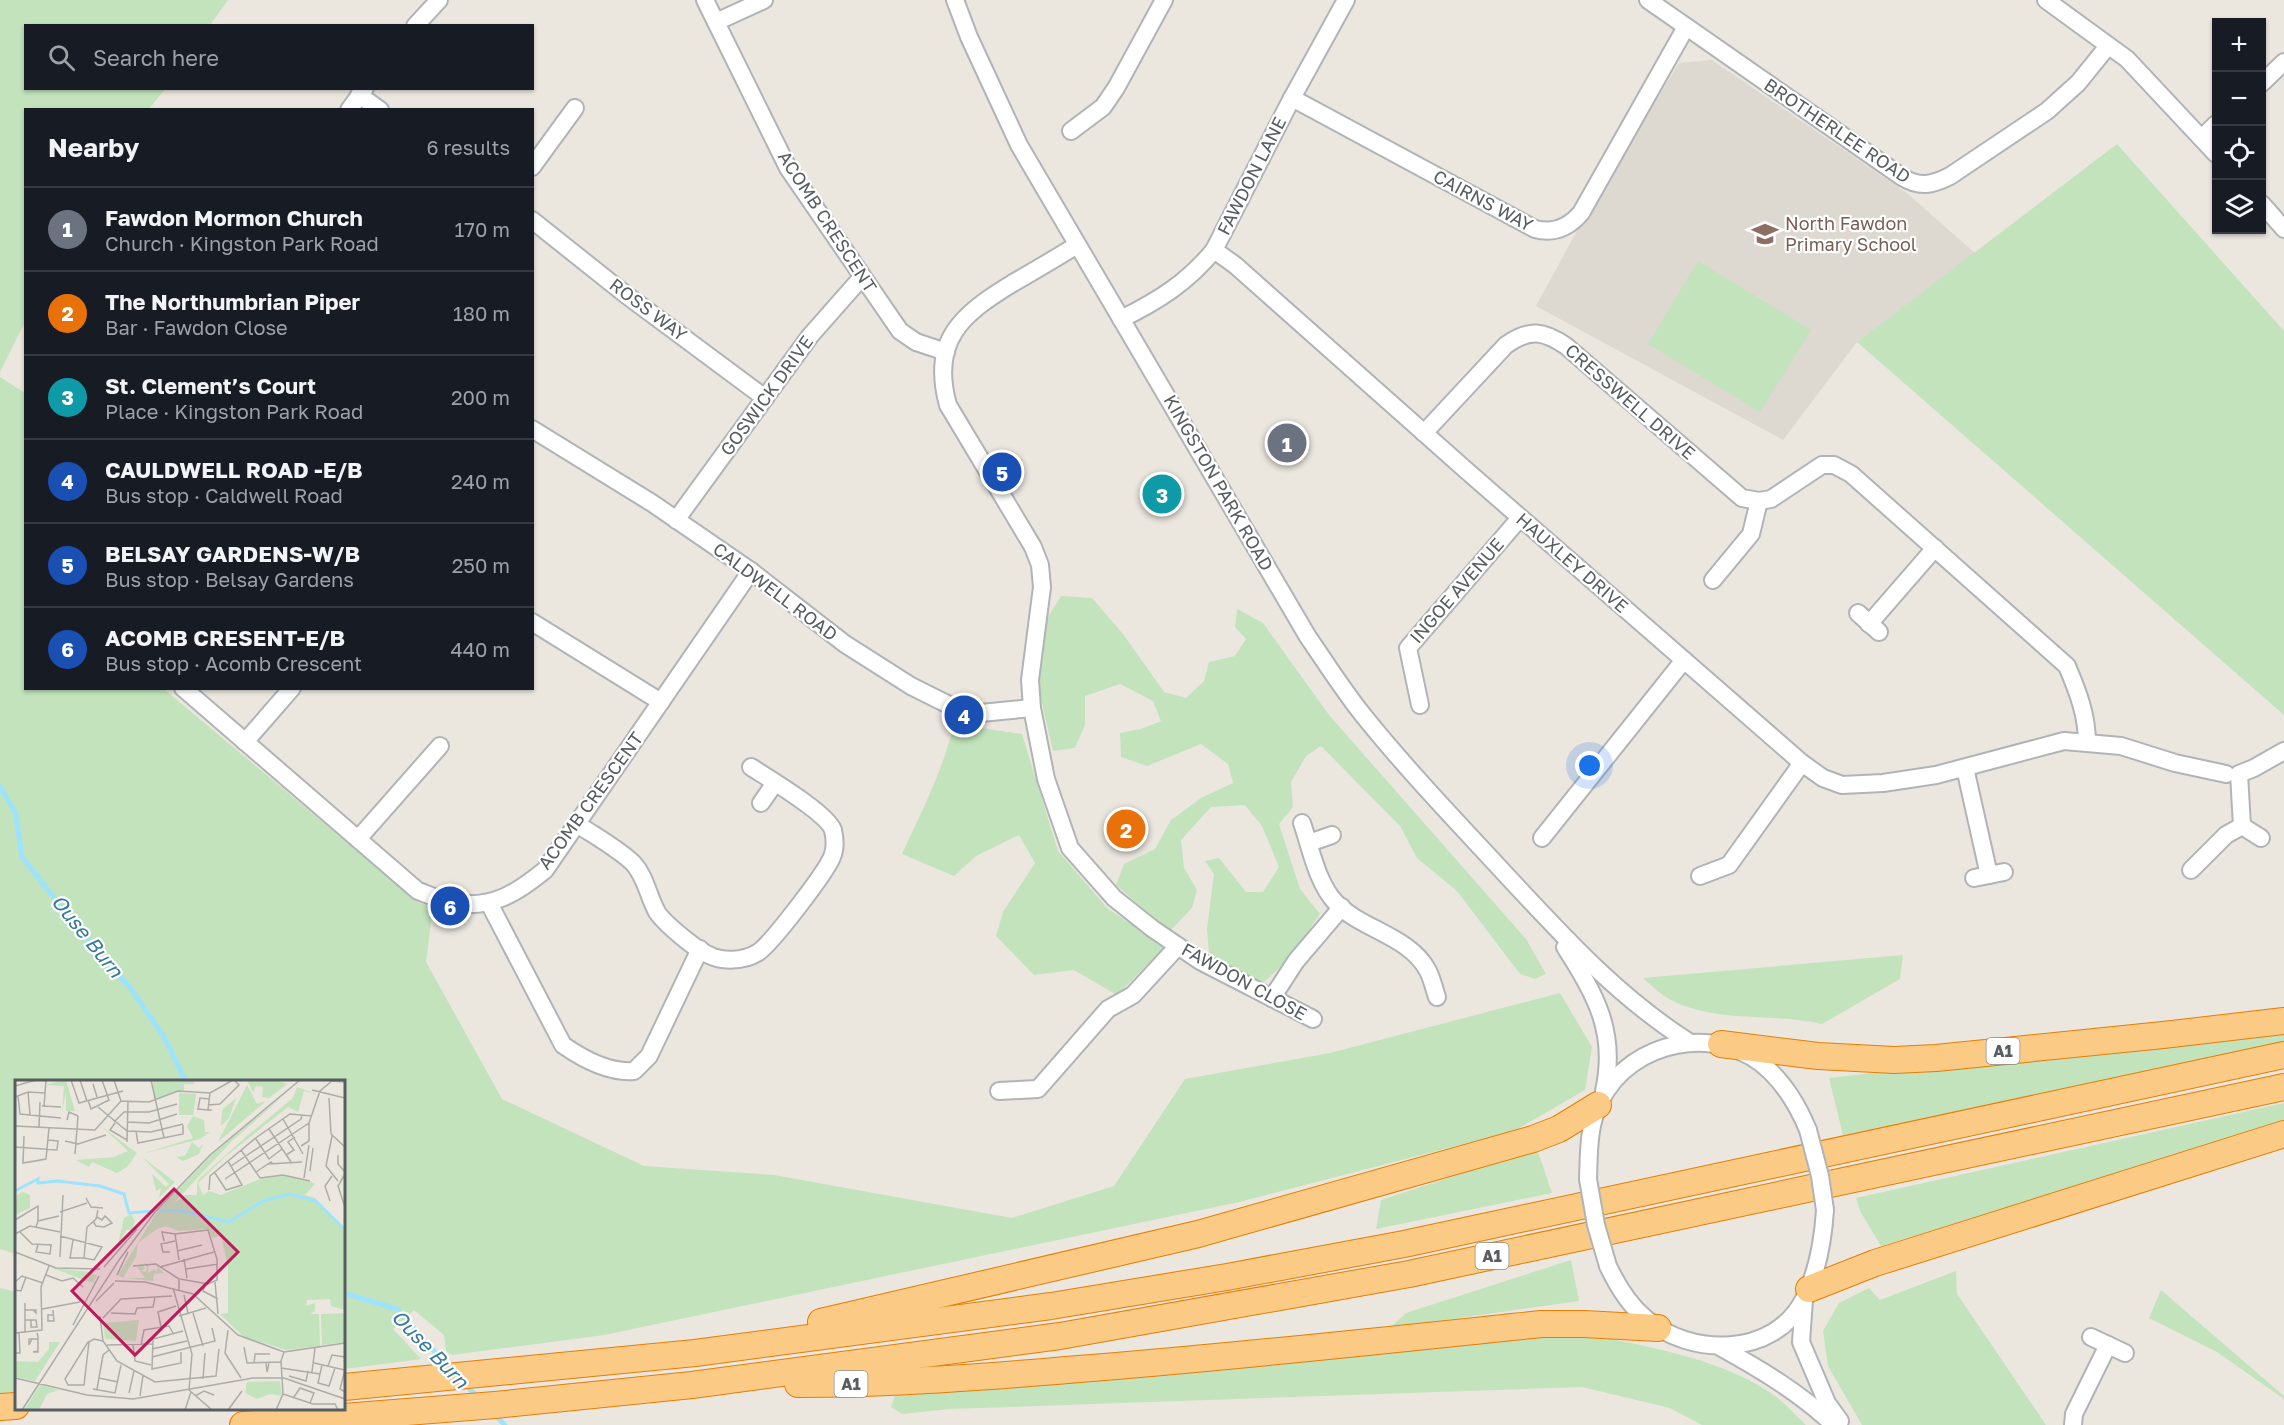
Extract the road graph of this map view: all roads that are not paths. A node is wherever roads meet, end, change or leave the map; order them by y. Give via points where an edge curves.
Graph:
1 (439, 0) edge
2 (705, 0) edge
3 (764, 0) edge
4 (955, 0) edge
5 (1163, 0) edge
6 (1346, 0) edge
7 (1648, 0) edge
8 (2046, 0) edge
9 (716, 22) junction
10 (417, 24) edge
11 (1686, 27) junction
12 (2108, 46) junction
13 (2284, 62) edge
14 (2266, 79) edge
15 (362, 92) edge
16 (1292, 98) junction
17 (350, 108) edge
18 (378, 108) edge
19 (575, 108) dead end
20 (2215, 126) edge
21 (1071, 131) dead end
22 (2202, 138) junction
23 (2212, 149) edge
24 (534, 164) edge
25 (2266, 209) edge
26 (534, 222) edge
27 (2284, 229) edge
28 (1077, 245) junction
29 (1214, 250) junction
30 (862, 277) junction
31 (1121, 320) junction
32 (946, 352) junction
33 (765, 398) junction
34 (534, 430) edge
35 (1424, 433) junction
36 (1759, 501) junction
37 (1521, 518) junction
38 (676, 520) junction
39 (1935, 548) junction
40 (751, 572) junction
41 (1713, 580) dead end
42 (534, 623) edge
43 (1869, 623) dead end
44 (1684, 660) junction
45 (185, 690) edge
46 (290, 690) edge
47 (661, 702) junction
48 (1420, 705) dead end
49 (1032, 708) junction
50 (245, 742) junction
51 (2087, 743) junction
52 (440, 746) dead end
53 (2284, 751) edge
54 (1802, 763) junction
55 (751, 766) dead end
56 (1965, 768) junction
57 (2233, 774) junction
58 (775, 783) junction
59 (761, 803) dead end
60 (1302, 823) dead end
61 (578, 824) junction
62 (2242, 826) junction
63 (1332, 835) dead end
64 (1542, 838) dead end
65 (2261, 838) dead end
66 (358, 839) junction
67 (1309, 843) junction
68 (2191, 870) dead end
69 (1989, 875) dead end
70 (1700, 876) dead end
71 (489, 903) junction
72 (1341, 907) junction
73 (1549, 921) junction
74 (1178, 946) junction
75 (700, 949) junction
76 (1437, 997) dead end
77 (1272, 998) junction
78 (1313, 1019) dead end
79 (2284, 1021) edge
80 (1689, 1042) junction
81 (1721, 1044) junction
82 (2284, 1055) edge
83 (2284, 1087) edge
84 (999, 1090) dead end
85 (1601, 1100) junction
86 (2284, 1134) edge
87 (1806, 1294) junction
88 (1658, 1328) junction
89 (2091, 1337) dead end
90 (2108, 1345) junction
91 (1720, 1347) junction
92 (695, 1353) junction
93 (2126, 1353) dead end
94 (692, 1385) junction
95 (345, 1387) edge
96 (15, 1406) edge
97 (0, 1407) edge
98 (243, 1425) edge
99 (1834, 1425) edge
100 (1843, 1425) edge
101 (2073, 1425) edge

1 - 10 street
2 - 9 street, ACOMB CRESCENT
3 - 9 street
4 - 28 street, KINGSTON PARK ROAD via 1019,145
5 - 21 street via 1103,107
6 - 16 street, FAWDON LANE
7 - 11 street, BROTHERLEE ROAD
8 - 12 street
9 - 30 street, ACOMB CRESCENT via 788,168
11 - 12 street, BROTHERLEE ROAD via 1902,177 1923,185 1950,176 2047,111
11 - 16 street, CAIRNS WAY via 1581,213 1566,227 1555,230 1535,229
12 - 22 street via 2127,59
13 - 14 street
15 - 17 street
15 - 18 street
16 - 29 street, FAWDON LANE
19 - 24 street
20 - 22 street
22 - 23 street
25 - 27 street
26 - 33 street, ROSS WAY
28 - 31 street, KINGSTON PARK ROAD
28 - 32 street via 975,307 960,323
29 - 31 street, FAWDON LANE via 1175,290
29 - 35 street, HAUXLEY DRIVE
30 - 32 street, ACOMB CRESCENT via 900,331 916,342
30 - 33 street, GOSWICK DRIVE via 810,336
31 - 73 street, KINGSTON PARK ROAD via 1308,637 1362,714
32 - 49 street, FAWDON CLOSE via 943,380 948,405 1040,565 1042,587 1029,680
33 - 38 street, GOSWICK DRIVE
34 - 38 street, CALDWELL ROAD
35 - 36 street, CRESSWELL DRIVE via 1506,345 1518,337 1549,335 1742,498
35 - 37 street, HAUXLEY DRIVE
36 - 39 street via 1771,499 1822,465 1834,465 1851,474
36 - 41 street via 1751,534
37 - 44 street, HAUXLEY DRIVE
37 - 48 street, INGOE AVENUE via 1408,648
38 - 40 street, CALDWELL ROAD
39 - 43 street
39 - 51 street via 2067,666 2087,723
40 - 47 street, ACOMB CRESCENT
40 - 49 street, CALDWELL ROAD via 845,644 911,686 955,708 981,713
42 - 47 street
44 - 54 street, HAUXLEY DRIVE
44 - 64 street
45 - 50 street, ACOMB CRESCENT
46 - 50 street
47 - 61 street, ACOMB CRESCENT
49 - 74 street, FAWDON CLOSE via 1046,779 1070,848 1114,898
50 - 66 street, ACOMB CRESCENT
51 - 56 street, HAUXLEY DRIVE via 2064,741
51 - 57 street, HAUXLEY DRIVE via 2121,746
52 - 66 street
53 - 57 street via 2254,768
54 - 56 street, HAUXLEY DRIVE via 1823,778 1842,785 1926,777
54 - 70 street via 1729,865
55 - 58 street
56 - 69 street
57 - 62 street
58 - 59 street
58 - 75 street via 822,816 832,828 832,858 769,944 756,954 723,959
60 - 67 street
61 - 71 street, ACOMB CRESCENT via 545,870 523,888
61 - 75 street via 633,864 642,875 658,914
62 - 65 street
62 - 68 street
63 - 67 street
66 - 71 street, ACOMB CRESCENT via 418,891 453,903
67 - 72 street via 1321,880
71 - 75 street via 563,1045 579,1056 621,1072 634,1071 649,1056
72 - 76 street via 1418,956 1428,970
72 - 77 street via 1296,961
73 - 80 street, KINGSTON PARK ROAD via 1620,992
73 - 85 street, KINGSTON PARK ROAD via 1581,972 1604,1024 1609,1069
74 - 77 street, FAWDON CLOSE
74 - 84 street via 1133,995 1108,1009 1038,1089
77 - 78 street, FAWDON CLOSE
79 - 81 highway, A1 via 1894,1060 1818,1056
80 - 81 street
80 - 85 street via 1661,1048 1632,1063
81 - 87 street, bridge via 1770,1070 1787,1089 1808,1130 1825,1210 1823,1239
82 - 92 highway, A1 via 1416,1241 1263,1270 1051,1306
83 - 94 highway, A1 via 1398,1276 1060,1336
85 - 88 street, KINGSTON PARK ROAD, bridge via 1590,1131 1588,1179 1596,1225 1617,1284
85 - 92 highway, A1 via 1559,1129 1533,1139 1198,1234
86 - 87 highway via 1875,1263
87 - 91 street via 1790,1318 1776,1330 1756,1341
87 - 100 street via 1801,1342 1827,1403
88 - 91 street
88 - 94 highway, A1 via 1541,1324 1010,1375 847,1384
89 - 90 street
90 - 93 street
90 - 101 street via 2074,1414
91 - 99 street via 1795,1393
92 - 95 highway, A1
94 - 98 highway, A1
96 - 97 highway

